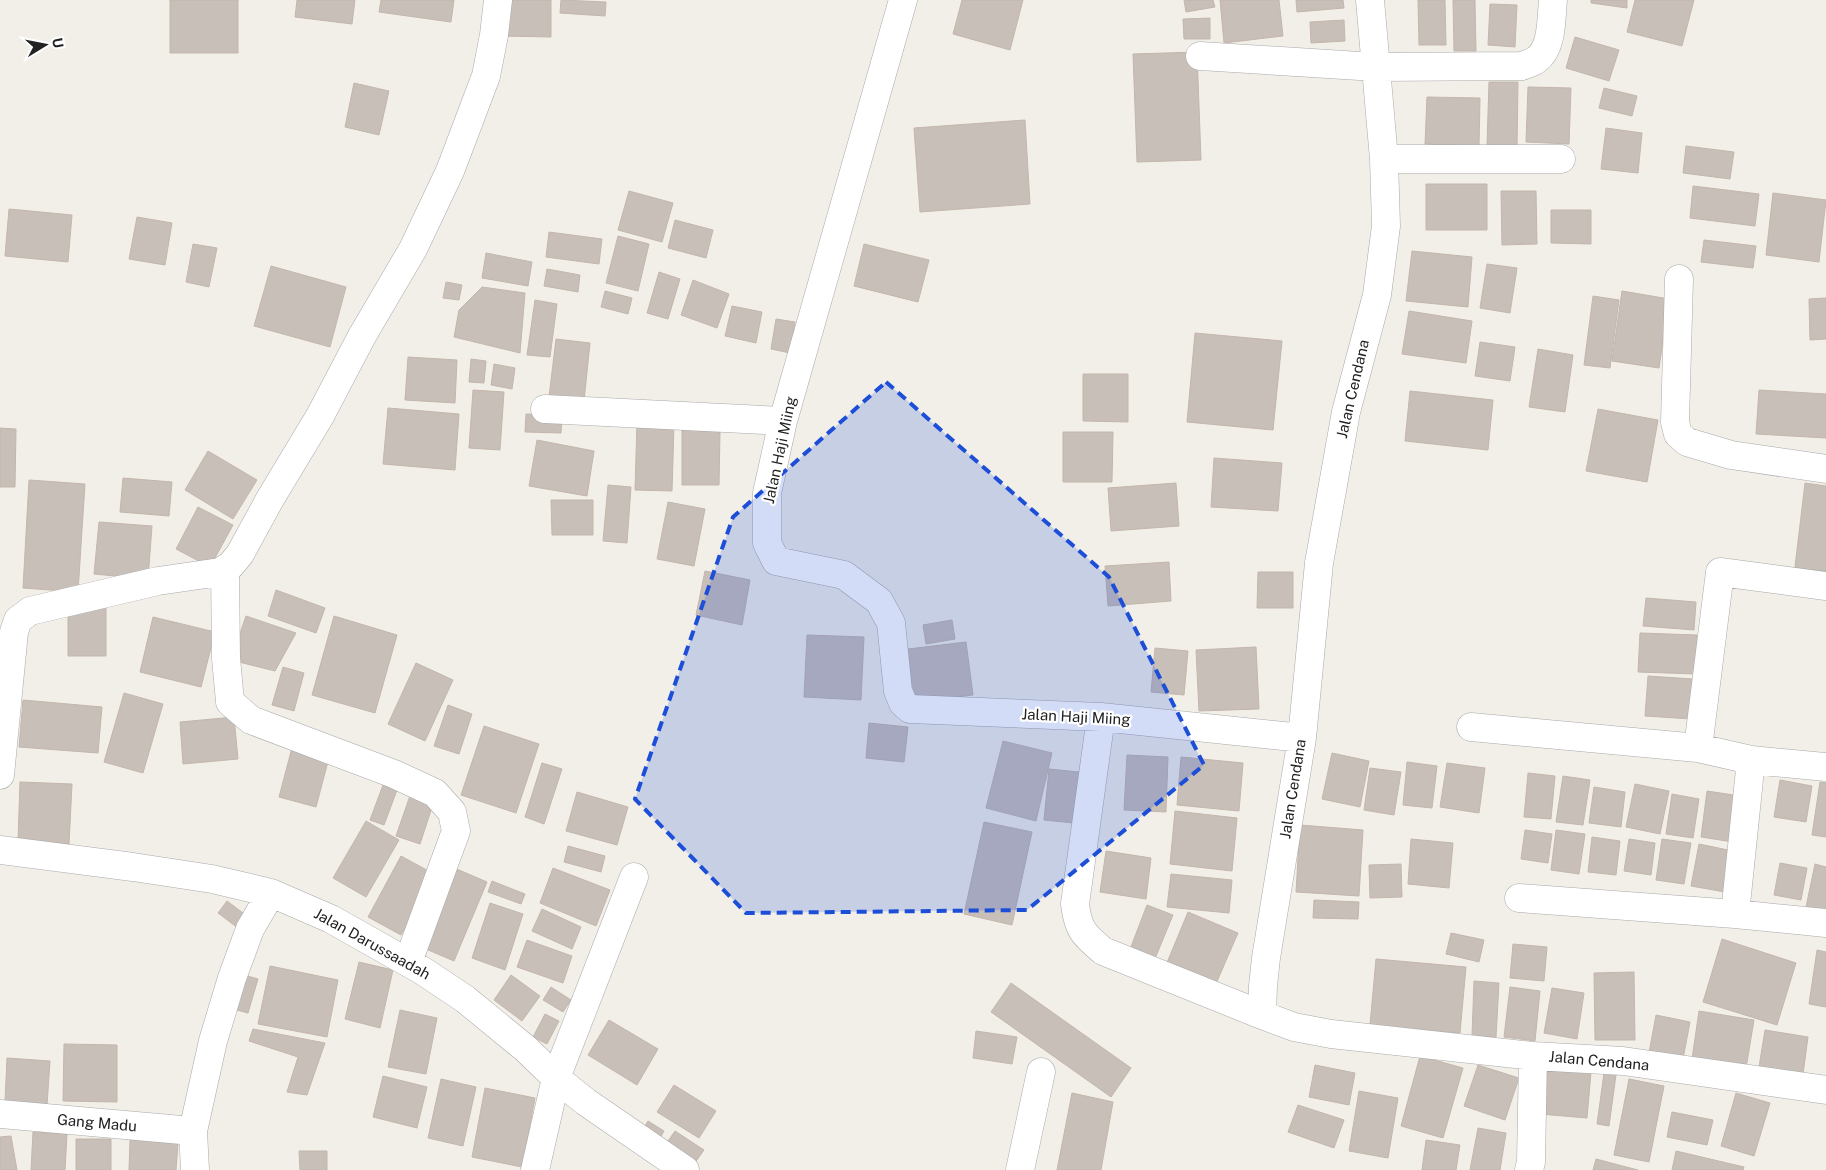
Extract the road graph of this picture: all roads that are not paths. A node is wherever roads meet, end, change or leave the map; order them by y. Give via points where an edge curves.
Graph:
1 (498, 0) edge
2 (903, 0) edge
3 (1370, 0) edge
4 (1553, 0) edge
5 (1200, 56) dead end
6 (1376, 67) junction
7 (1384, 159) junction
8 (1561, 159) dead end
9 (1679, 279) dead end
10 (545, 409) dead end
11 (783, 421) junction
12 (1826, 469) edge
13 (225, 569) junction
14 (1826, 586) edge
15 (1101, 717) junction
16 (1471, 727) dead end
17 (1302, 738) junction
18 (1698, 748) junction
19 (1751, 760) junction
20 (1826, 768) edge
21 (0, 775) edge
22 (0, 850) edge
23 (634, 877) dead end
24 (271, 892) junction
25 (1520, 898) dead end
26 (1735, 914) junction
27 (1826, 923) edge
28 (408, 962) junction
29 (1262, 1016) junction
30 (1533, 1056) junction
31 (1042, 1072) dead end
32 (556, 1078) junction
33 (1826, 1090) edge
34 (0, 1114) edge
35 (193, 1131) junction
36 (195, 1170) edge
37 (535, 1170) edge
38 (685, 1170) edge
39 (1020, 1170) edge
40 (1529, 1170) edge

1 - 13 street via 486,76 442,189 413,249 320,416 240,554
2 - 11 street, Jalan Haji Miing
3 - 6 street, Jalan Cendana
4 - 6 street via 1544,53 1522,66
5 - 6 street
6 - 7 street, Jalan Cendana
7 - 8 street
7 - 17 street, Jalan Cendana via 1386,226 1377,295 1346,412 1319,563
9 - 12 street via 1678,434 1687,442 1731,455
10 - 11 street
11 - 15 street, Jalan Haji Miing via 768,493 767,543 776,561 844,574 879,601 891,623 898,691 903,703 910,709
13 - 21 street via 38,609 18,620 14,632
13 - 28 street via 230,702 251,720 394,774 435,793 452,812 456,831
14 - 18 street via 1720,572
15 - 17 street, Jalan Haji Miing
15 - 29 street via 1075,904 1077,922 1103,951
16 - 18 street
17 - 29 street, Jalan Cendana via 1266,958
18 - 19 street
19 - 20 street
19 - 26 street
22 - 24 street, Jalan Darussaadah via 212,879
23 - 32 street
24 - 28 street, Jalan Darussaadah via 331,919
24 - 35 street via 250,929 232,978 213,1041
25 - 26 street
26 - 27 street
28 - 32 street, Jalan Darussaadah via 465,999
29 - 30 street, Jalan Cendana via 1294,1027 1331,1034
30 - 33 street, Jalan Cendana via 1623,1061
30 - 40 street
31 - 39 street
32 - 37 street
32 - 38 street, Jalan Darussaadah
34 - 35 street, Gang Madu
35 - 36 street

